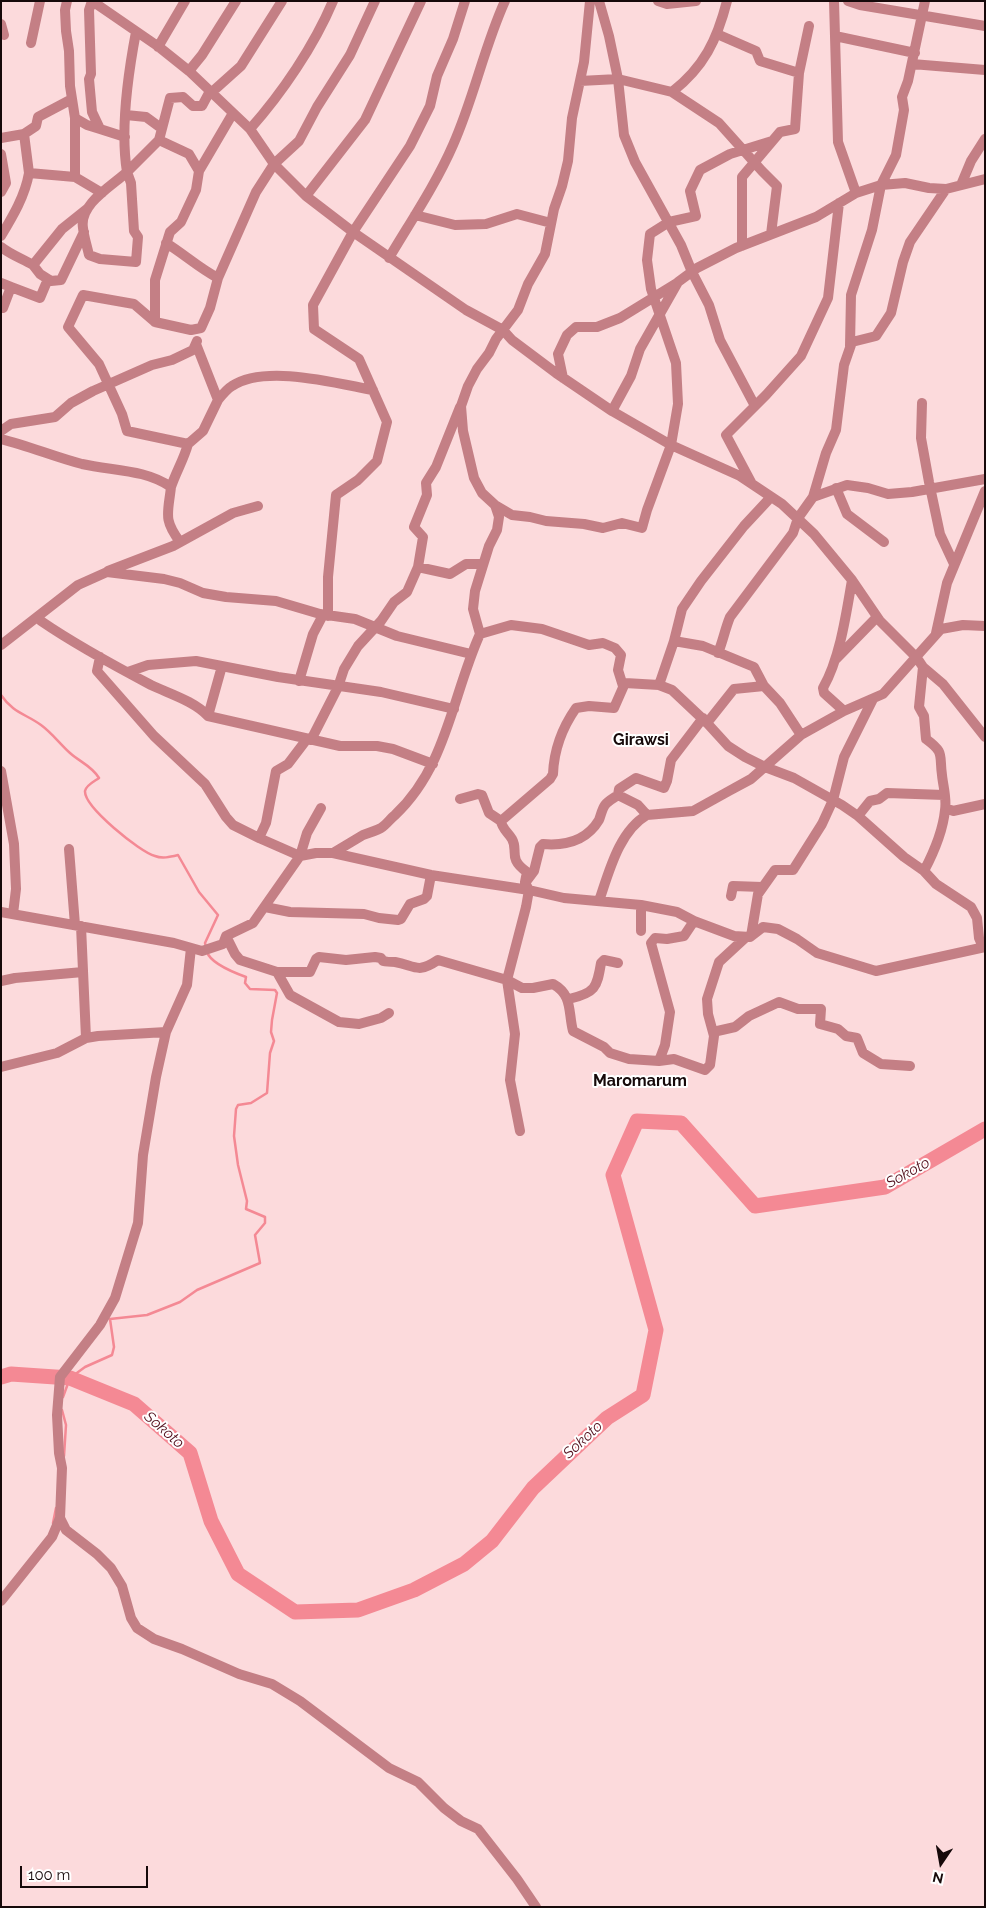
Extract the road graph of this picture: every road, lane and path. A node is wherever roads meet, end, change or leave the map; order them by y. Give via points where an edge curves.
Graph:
1 (40, 1) edge
2 (67, 1) edge
3 (92, 1) edge
4 (185, 1) edge
5 (236, 1) edge
6 (282, 1) edge
7 (333, 1) edge
8 (375, 1) edge
9 (421, 1) edge
10 (465, 1) edge
11 (505, 1) edge
12 (590, 1) edge
13 (599, 1) edge
14 (658, 1) edge
15 (696, 1) edge
16 (727, 1) edge
17 (834, 1) edge
18 (848, 1) edge
19 (925, 1) edge
20 (921, 15) junction
21 (809, 26) dead end
22 (985, 26) edge
23 (136, 32) junction
24 (717, 34) junction
25 (835, 36) junction
26 (31, 43) dead end
27 (158, 47) junction
28 (915, 52) junction
29 (912, 64) junction
30 (985, 70) edge
31 (189, 71) junction
32 (799, 73) junction
33 (618, 79) junction
34 (580, 81) junction
35 (211, 91) junction
36 (672, 92) junction
37 (72, 99) junction
38 (233, 113) junction
39 (126, 115) junction
40 (76, 118) junction
41 (161, 128) junction
42 (100, 129) junction
43 (250, 129) junction
44 (24, 134) junction
45 (125, 137) junction
46 (1, 138) edge
47 (985, 139) edge
48 (159, 140) junction
49 (772, 141) junction
50 (743, 150) junction
51 (1, 154) edge
52 (755, 162) junction
53 (274, 164) junction
54 (199, 171) junction
55 (127, 172) junction
56 (29, 173) junction
57 (75, 177) junction
58 (985, 179) edge
59 (882, 185) junction
60 (961, 185) junction
61 (946, 189) junction
62 (1, 192) edge
63 (102, 193) junction
64 (856, 193) junction
65 (306, 196) junction
66 (840, 203) junction
67 (87, 209) junction
68 (415, 215) junction
69 (669, 222) junction
70 (552, 223) junction
71 (84, 232) junction
72 (353, 232) junction
73 (771, 234) junction
74 (1, 236) edge
75 (166, 243) junction
76 (742, 246) junction
77 (1, 247) edge
78 (389, 258) junction
79 (33, 266) junction
80 (692, 272) junction
81 (218, 278) junction
82 (48, 279) junction
83 (678, 282) junction
84 (6, 285) edge
85 (653, 296) junction
86 (3, 306) edge
87 (659, 314) junction
88 (1, 318) edge
89 (155, 322) junction
90 (201, 328) junction
91 (503, 330) junction
92 (196, 344) junction
93 (850, 346) junction
94 (563, 378) junction
95 (109, 384) junction
96 (373, 390) junction
97 (218, 400) junction
98 (922, 403) dead end
99 (461, 406) junction
100 (755, 406) junction
101 (612, 411) junction
102 (1, 431) edge
103 (1, 438) edge
104 (188, 444) junction
105 (671, 445) junction
106 (178, 469) junction
107 (158, 479) junction
108 (985, 479) edge
109 (753, 485) junction
110 (171, 487) junction
111 (836, 488) junction
112 (931, 489) junction
113 (985, 491) edge
114 (771, 497) junction
115 (813, 497) junction
116 (495, 505) junction
117 (258, 506) dead end
118 (798, 518) junction
119 (180, 542) junction
120 (884, 542) dead end
121 (483, 564) junction
122 (954, 564) junction
123 (418, 567) junction
124 (107, 572) junction
125 (852, 580) junction
126 (326, 615) junction
127 (38, 617) junction
128 (877, 617) junction
129 (985, 626) edge
130 (375, 627) junction
131 (480, 634) junction
132 (936, 634) junction
133 (674, 641) junction
134 (1, 645) edge
135 (718, 653) junction
136 (471, 654) junction
137 (100, 658) junction
138 (917, 658) junction
139 (836, 660) junction
140 (222, 666) junction
141 (923, 667) junction
142 (128, 672) junction
143 (299, 681) junction
144 (659, 685) junction
145 (623, 686) junction
146 (764, 686) junction
147 (338, 687) junction
148 (873, 698) junction
149 (454, 709) junction
150 (844, 711) junction
151 (208, 716) junction
152 (705, 720) junction
153 (801, 735) junction
154 (985, 737) edge
155 (309, 740) junction
156 (433, 764) junction
157 (765, 767) junction
158 (1, 771) edge
159 (618, 795) junction
160 (944, 795) junction
161 (460, 799) dead end
162 (833, 800) junction
163 (985, 804) edge
164 (321, 808) dead end
165 (946, 808) junction
166 (647, 815) junction
167 (858, 816) junction
168 (501, 821) junction
169 (259, 838) junction
170 (69, 850) dead end
171 (333, 852) junction
172 (300, 856) junction
173 (924, 872) junction
174 (431, 875) junction
175 (527, 886) junction
176 (762, 887) junction
177 (730, 896) dead end
178 (600, 901) junction
179 (640, 905) junction
180 (265, 907) junction
181 (1, 912) edge
182 (13, 914) junction
183 (694, 921) junction
184 (78, 925) junction
185 (641, 931) dead end
186 (226, 936) junction
187 (748, 937) junction
188 (984, 947) edge
189 (191, 948) junction
190 (618, 963) dead end
191 (84, 972) junction
192 (277, 972) junction
193 (507, 980) junction
194 (1, 981) edge
195 (569, 999) junction
196 (389, 1014) dead end
197 (166, 1032) junction
198 (713, 1032) junction
199 (86, 1038) junction
200 (659, 1061) junction
201 (910, 1066) dead end
202 (1, 1068) edge
203 (520, 1131) dead end
204 (60, 1518) junction
205 (1, 1601) edge
206 (536, 1907) edge

1 - 26 street
2 - 37 street via 66,31
3 - 23 street
3 - 42 street via 89,10 92,112
4 - 27 street
5 - 31 street
6 - 35 street via 241,66
7 - 43 street via 313,42 273,104
8 - 53 street via 350,55 299,141
9 - 65 street via 364,120
10 - 72 street via 437,76 430,106 410,146
11 - 68 street via 452,146
12 - 34 street
13 - 33 street
14 - 15 street via 667,4
16 - 24 street
17 - 25 street
18 - 20 street via 860,6
19 - 20 street
20 - 22 street
20 - 28 street
21 - 32 street
23 - 27 street
23 - 39 street via 130,60
24 - 32 street via 756,51 760,61
24 - 36 street via 702,62
25 - 28 street
25 - 64 street via 838,142
27 - 31 street
28 - 29 street
29 - 30 street
29 - 59 street via 902,97 904,110 896,155
31 - 35 street
32 - 49 street via 795,128 780,132
33 - 34 street
33 - 36 street
33 - 69 street via 624,135 635,162
34 - 70 street via 568,161
35 - 38 street
35 - 41 street via 202,106 193,106 183,97 170,98
36 - 50 street via 719,123
37 - 40 street
37 - 44 street via 38,117 36,126
38 - 43 street
38 - 54 street
39 - 41 street via 146,117
39 - 45 street
40 - 42 street
40 - 57 street
41 - 48 street
42 - 45 street
43 - 53 street
44 - 46 street
44 - 56 street
45 - 55 street
47 - 60 street
48 - 54 street via 189,154
48 - 55 street
49 - 50 street
49 - 52 street
50 - 52 street
50 - 69 street via 700,170 690,191 696,216
51 - 62 street via 6,183
52 - 73 street via 778,186
52 - 76 street via 742,177
53 - 65 street
53 - 81 street via 256,192
54 - 75 street via 189,206
55 - 63 street
55 - 71 street via 131,183 134,231 138,237 136,262 89,255
56 - 57 street
56 - 74 street via 14,217
57 - 63 street
58 - 60 street
59 - 61 street via 905,183
59 - 64 street
59 - 93 street via 872,230 851,295
60 - 61 street
61 - 93 street via 910,242 891,313 876,336 852,342
63 - 67 street
64 - 66 street
65 - 72 street
66 - 73 street via 816,217
66 - 100 street via 828,298 801,356
67 - 71 street via 82,226
67 - 79 street via 62,229
68 - 70 street via 455,225 486,224 516,214
68 - 78 street
69 - 80 street
69 - 85 street via 650,234 647,260
70 - 91 street via 544,254 518,310
71 - 82 street via 61,280
72 - 78 street
72 - 96 street via 313,305 314,328 359,359
73 - 76 street
75 - 81 street
75 - 89 street via 155,280
76 - 80 street
77 - 79 street
78 - 91 street via 466,310
79 - 82 street
80 - 83 street
80 - 100 street via 709,305 720,340
81 - 90 street
82 - 84 street via 40,298
83 - 85 street
83 - 87 street
84 - 86 street
85 - 87 street
85 - 94 street via 620,318 597,327 576,327 567,335 558,354
86 - 88 street
87 - 101 street
87 - 105 street via 676,363 678,404
89 - 90 street via 191,330
89 - 95 street via 134,304 83,295 68,326 99,364
90 - 92 street
91 - 94 street
91 - 99 street via 477,369
92 - 95 street via 193,350 172,360
92 - 97 street
93 - 115 street via 844,364 838,420
94 - 101 street
95 - 102 street via 71,403 55,417 11,424
95 - 104 street via 127,431
96 - 97 street via 292,376 255,377 232,386
96 - 126 street via 387,422 377,461 336,495
97 - 104 street via 203,431
98 - 112 street via 921,438
99 - 116 street via 474,478 482,493
99 - 123 street via 426,483 427,495 414,527 423,537
100 - 109 street via 726,435
101 - 105 street
103 - 107 street via 83,464 138,472
104 - 106 street
105 - 109 street
105 - 116 street via 642,528 622,523 603,528 546,521 512,515
106 - 107 street
106 - 110 street
107 - 110 street
108 - 112 street
109 - 114 street
110 - 119 street via 167,514 171,529
111 - 112 street via 847,485 888,494
111 - 115 street
111 - 120 street via 847,514
112 - 122 street via 940,534
113 - 122 street
114 - 118 street
114 - 133 street via 744,526 682,609
115 - 118 street
116 - 121 street via 499,517 497,530
117 - 119 street via 233,513
118 - 125 street
118 - 135 street via 793,533 730,617
119 - 124 street
121 - 123 street via 466,564 450,574
121 - 131 street via 473,609
122 - 132 street
123 - 130 street via 407,592 394,602
124 - 126 street via 164,579 211,594 276,601
124 - 127 street via 78,585
125 - 128 street
125 - 139 street
126 - 130 street
126 - 143 street via 313,634
127 - 134 street
127 - 137 street via 72,643
128 - 138 street
128 - 139 street
129 - 132 street via 941,628
130 - 136 street via 397,636
130 - 147 street via 348,662
131 - 136 street
131 - 145 street via 511,625 542,629 590,644 603,643 615,648 621,656 618,670
132 - 138 street
133 - 135 street via 703,646
133 - 144 street
135 - 146 street via 754,667
136 - 149 street
137 - 142 street
137 - 169 street via 97,671 154,736 205,784 234,825
138 - 141 street
138 - 148 street via 883,694
139 - 150 street via 823,688 824,693
140 - 142 street via 196,661 148,665
140 - 143 street
140 - 151 street
141 - 154 street via 943,684
141 - 160 street via 919,707 924,716 926,738 941,756
142 - 151 street via 201,708
143 - 147 street
144 - 145 street
144 - 152 street via 672,690
145 - 168 street via 614,708 576,708 559,739 554,774
146 - 152 street via 734,689
146 - 153 street via 780,703
147 - 149 street via 381,692
147 - 155 street
148 - 150 street
148 - 162 street via 844,757
149 - 156 street
150 - 153 street
151 - 155 street
152 - 157 street via 728,746
152 - 159 street via 671,760 664,788 636,778 618,789
153 - 157 street
155 - 156 street via 340,746 393,748
155 - 169 street via 288,764 276,771 266,823
156 - 171 street via 409,802 381,828
157 - 162 street via 794,778
157 - 166 street via 693,811
158 - 182 street via 14,844 16,889
159 - 166 street
159 - 175 street via 604,805 600,819 586,835 577,840 540,847
160 - 165 street
160 - 167 street via 887,793 870,801
161 - 168 street via 478,794 482,796 489,813
162 - 167 street
162 - 176 street via 793,870 775,870
163 - 165 street via 952,811
164 - 172 street
165 - 173 street via 937,846
166 - 178 street via 629,828 623,838
167 - 173 street
168 - 175 street via 513,839 516,860 527,872
169 - 172 street
170 - 184 street
171 - 172 street
171 - 174 street
172 - 180 street
173 - 188 street via 971,907
174 - 175 street
174 - 180 street via 427,896 410,904 398,920 364,914 290,912
175 - 178 street via 564,898
175 - 193 street via 526,907
176 - 177 street via 733,886
176 - 187 street
178 - 179 street
179 - 183 street via 677,912
179 - 185 street
180 - 186 street via 253,923
181 - 182 street
182 - 184 street
183 - 187 street via 734,936
183 - 200 street via 684,936 655,938 651,943 670,1012
184 - 189 street
184 - 191 street
186 - 189 street via 223,944 213,948 202,951
186 - 192 street via 240,960
187 - 188 street via 764,927 778,929 817,953 876,971
187 - 198 street via 720,962 716,970 707,999
189 - 197 street via 187,985
190 - 195 street via 601,962 594,987 586,995
191 - 194 street
191 - 199 street
192 - 193 street via 310,972 319,958 375,957 426,968 438,960
192 - 196 street via 290,994 340,1022 359,1024
193 - 195 street via 522,988 553,984
193 - 203 street via 515,1034 510,1080
195 - 200 street via 573,1031 629,1060
197 - 199 street
197 - 204 street via 148,1122 138,1223 115,1298 100,1325 60,1377 57,1415 62,1468
198 - 200 street via 710,1065 705,1070 674,1059
198 - 201 street via 735,1027 749,1016 779,1002 798,1009 821,1009 820,1024 857,1038 863,1053 881,1064
199 - 202 street via 57,1053
204 - 205 street via 52,1537
204 - 206 street via 66,1530 111,1568 122,1586 137,1628 154,1639 272,1684 300,1701 388,1768 418,1782 444,1808 478,1829

